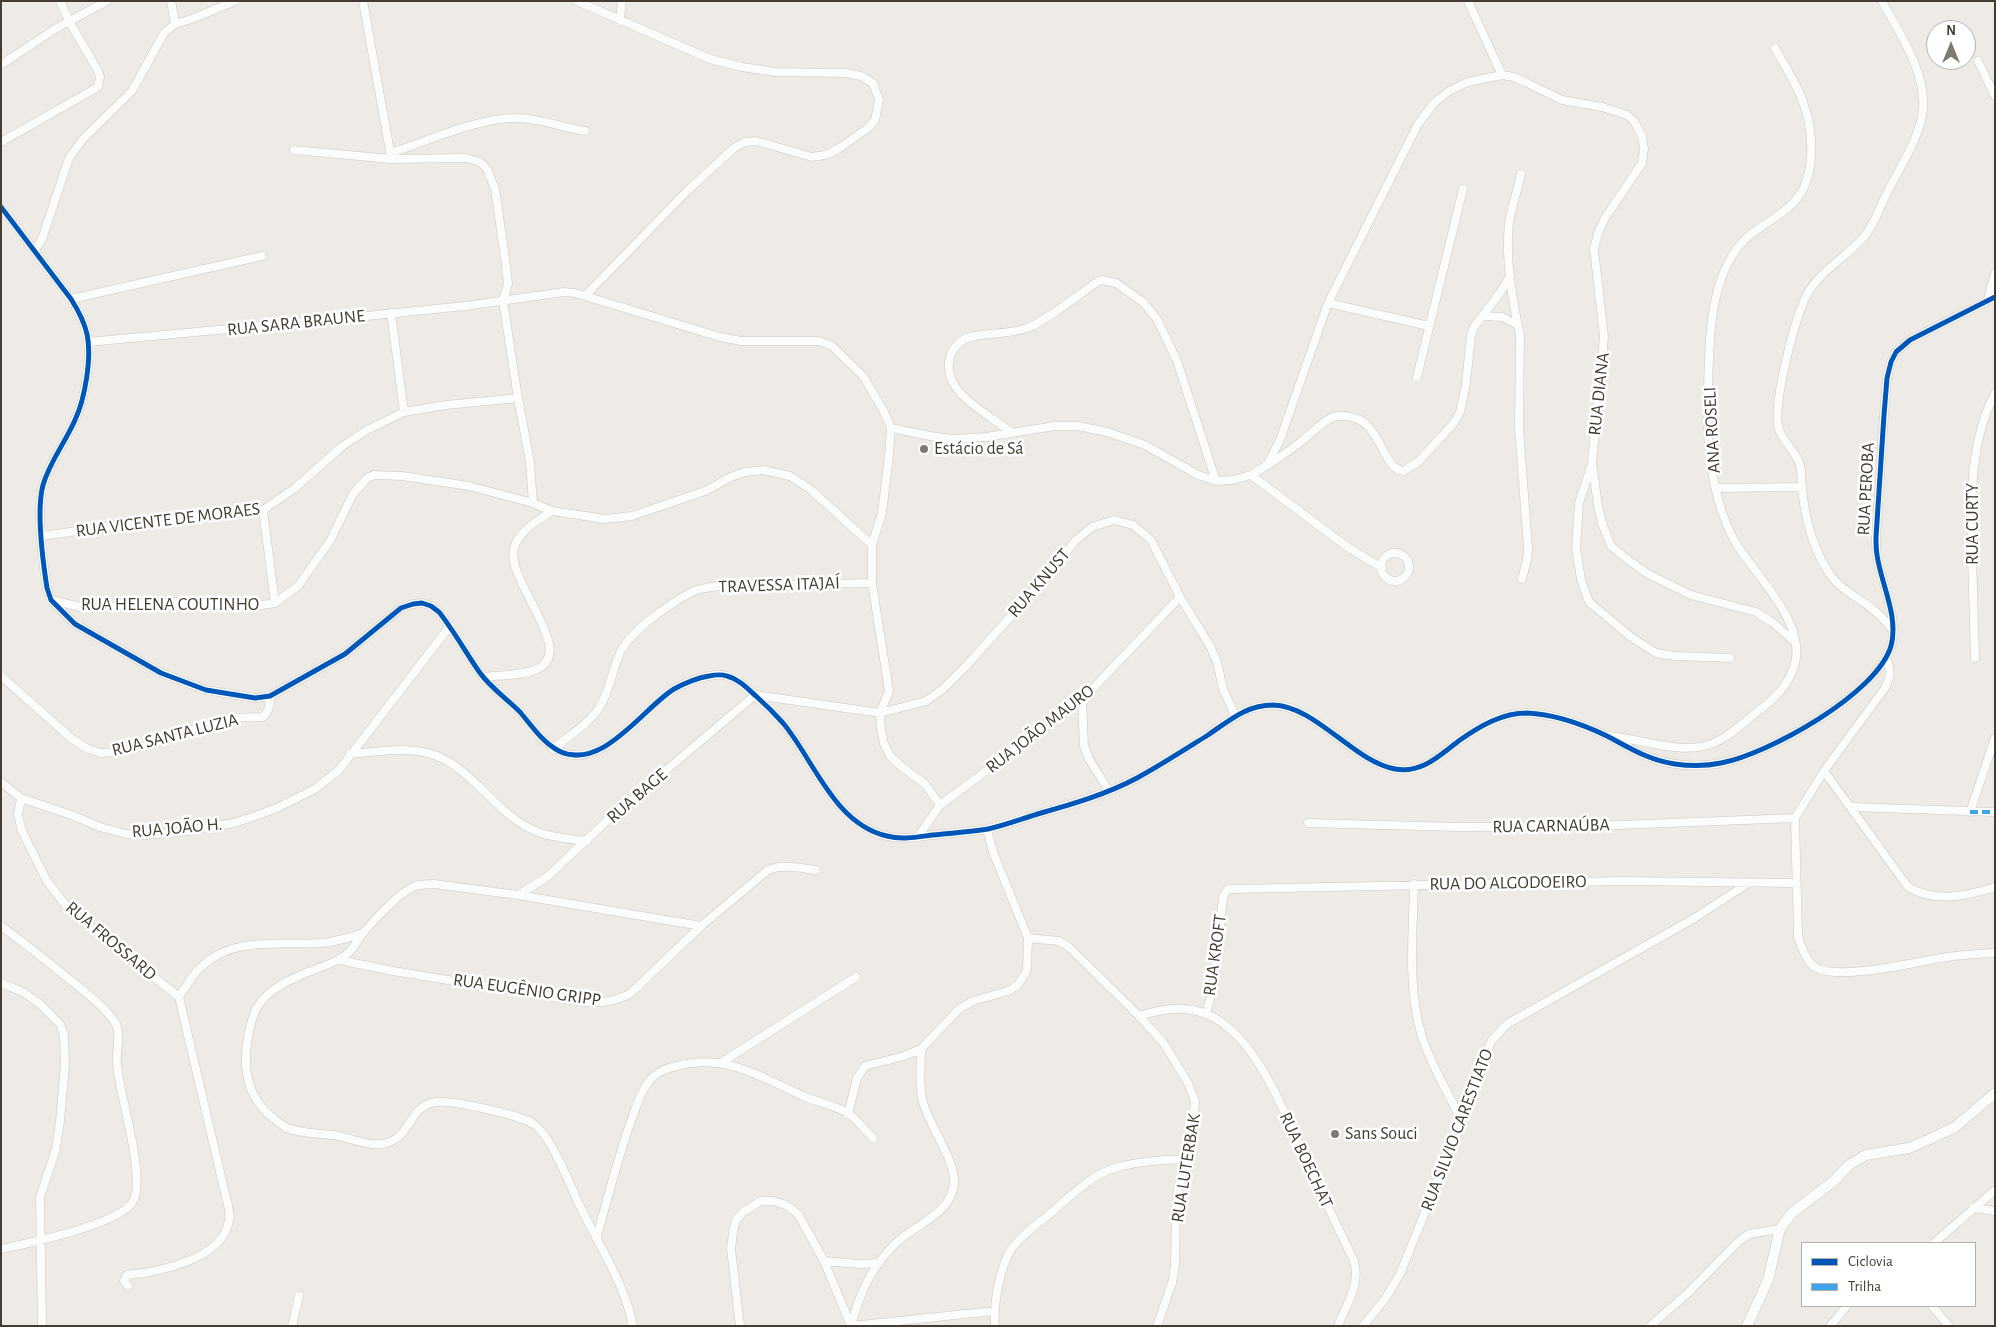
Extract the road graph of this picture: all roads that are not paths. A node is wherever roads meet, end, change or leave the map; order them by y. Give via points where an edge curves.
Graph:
1 (60, 1) edge
2 (107, 1) edge
3 (170, 1) edge
4 (235, 1) edge
5 (363, 1) edge
6 (622, 1) edge
7 (1468, 1) edge
8 (1882, 1) edge
9 (583, 2) edge
10 (620, 19) junction
11 (69, 21) junction
12 (175, 24) junction
13 (1776, 48) dead end
14 (1978, 61) dead end
15 (1, 65) edge
16 (1502, 75) junction
17 (1995, 96) edge
18 (586, 131) dead end
19 (1, 142) edge
20 (294, 150) dead end
21 (391, 156) junction
22 (1521, 174) dead end
23 (1463, 189) dead end
24 (1, 207) edge
25 (35, 250) junction
26 (262, 256) dead end
27 (1995, 273) edge
28 (1510, 276) junction
29 (585, 296) junction
30 (1991, 298) edge
31 (71, 299) junction
32 (503, 301) junction
33 (1328, 303) junction
34 (391, 313) junction
35 (1481, 318) junction
36 (1516, 324) junction
37 (1429, 326) junction
38 (88, 342) junction
39 (1417, 378) dead end
40 (1995, 393) edge
41 (518, 398) junction
42 (404, 412) junction
43 (891, 428) junction
44 (1011, 432) junction
45 (1592, 462) junction
46 (1267, 465) junction
47 (1251, 475) junction
48 (1216, 481) junction
49 (1802, 487) junction
50 (1716, 488) junction
51 (534, 503) junction
52 (263, 510) junction
53 (552, 511) junction
54 (42, 536) junction
55 (872, 545) junction
56 (1382, 568) dead end
57 (1522, 579) dead end
58 (872, 583) junction
59 (1180, 597) junction
60 (51, 600) junction
61 (275, 603) junction
62 (450, 626) junction
63 (1894, 631) junction
64 (1795, 642) junction
65 (1730, 658) dead end
66 (1886, 658) junction
67 (1975, 658) dead end
68 (1, 676) edge
69 (483, 677) junction
70 (755, 695) junction
71 (270, 696) junction
72 (1082, 700) junction
73 (880, 714) junction
74 (1235, 715) junction
75 (1605, 735) junction
76 (1995, 738) edge
77 (553, 748) junction
78 (348, 758) junction
79 (1824, 771) junction
80 (1, 782) edge
81 (1109, 790) junction
82 (21, 798) junction
83 (940, 805) junction
84 (1852, 807) junction
85 (1970, 812) junction
86 (1995, 812) edge
87 (1795, 818) junction
88 (1308, 824) dead end
89 (987, 829) junction
90 (918, 837) junction
91 (587, 841) junction
92 (816, 870) dead end
93 (1748, 883) junction
94 (1796, 883) junction
95 (1414, 884) junction
96 (1995, 887) edge
97 (518, 895) junction
98 (1223, 896) joint
99 (1, 926) edge
100 (701, 926) junction
101 (363, 933) junction
102 (1028, 938) junction
103 (1995, 953) edge
104 (339, 960) junction
105 (856, 977) dead end
106 (1, 983) edge
107 (179, 997) junction
108 (1206, 1014) junction
109 (1139, 1016) junction
110 (921, 1049) junction
111 (722, 1062) junction
112 (1995, 1093) edge
113 (848, 1114) junction
114 (1462, 1121) junction
115 (873, 1138) dead end
116 (1187, 1160) junction
117 (1995, 1190) edge
118 (1973, 1208) junction
119 (1995, 1211) edge
120 (1780, 1229) junction
121 (596, 1237) junction
122 (40, 1242) junction
123 (1935, 1242) edge
124 (1, 1248) edge
125 (824, 1261) junction
126 (879, 1263) junction
127 (128, 1286) dead end
128 (299, 1296) dead end
129 (1846, 1307) edge
130 (1933, 1307) edge
131 (994, 1311) junction
132 (42, 1326) edge
133 (292, 1326) edge
134 (633, 1326) edge
135 (740, 1326) edge
136 (851, 1326) edge
137 (994, 1326) edge
138 (1157, 1326) edge
139 (1338, 1326) edge
140 (1364, 1326) edge
141 (1650, 1326) edge
142 (1747, 1326) edge
143 (1830, 1326) edge
144 (1949, 1326) edge

1 - 11 street
2 - 11 street
3 - 12 street
4 - 12 street
5 - 21 street
6 - 10 street
7 - 16 street
8 - 49 street via 1916,65 1923,109 1920,125 1869,230 1810,291 1800,313 1785,371 1778,420 1781,435 1800,464
9 - 10 street
10 - 29 street via 710,59 742,67 775,72 862,76 873,83 880,100 868,128 825,155 796,154 756,141 734,148 687,191
11 - 15 street
11 - 19 street via 98,71 98,87
12 - 25 street via 159,41 132,91 82,139 69,158 42,239
13 - 50 street, ANA ROSELI via 1802,101 1810,135 1807,176 1798,197 1789,207 1748,236 1736,250 1716,295 1710,339 1708,424
14 - 17 street
16 - 33 street via 1468,82 1434,103 1410,140
16 - 45 street, RUA DIANA via 1520,79 1562,100 1627,115 1642,136 1642,162 1605,218 1594,249 1604,336
18 - 21 street via 524,118 506,118 474,125
20 - 21 street
21 - 32 street via 466,158 480,162 487,169 494,189 505,258 508,284
22 - 28 street via 1509,222
23 - 37 street
24 - 25 street
25 - 31 street
26 - 31 street
27 - 30 street
28 - 35 street
28 - 36 street
29 - 32 street, RUA SARA BRAUNE via 564,292
29 - 43 street, RUA SARA BRAUNE via 720,337 741,341 819,341 832,346 863,376
30 - 63 street, RUA PEROBA via 1910,340 1896,352 1891,362 1887,378 1876,537 1877,556
31 - 38 street via 81,315
32 - 34 street, RUA SARA BRAUNE
32 - 41 street
33 - 37 street
33 - 46 street via 1280,440
34 - 38 street, RUA SARA BRAUNE
34 - 42 street
35 - 36 street via 1502,317
35 - 46 street via 1471,335 1460,412 1445,434 1408,469 1395,469 1378,437 1361,421 1350,416 1337,416 1323,423
36 - 57 street via 1520,336 1519,428 1528,548
37 - 39 street
38 - 54 street via 86,382 76,420 42,488
40 - 67 street, RUA CURTY via 1973,463
41 - 42 street, RUA VICENTE DE MORAES
41 - 51 street
42 - 52 street, RUA VICENTE DE MORAES via 341,447 295,488
43 - 44 street via 954,439
43 - 55 street via 882,513
44 - 48 street via 1078,426 1107,432 1145,445 1198,475
44 - 48 street via 957,391 949,376 952,350 970,337 1008,334 1029,327 1097,282 1110,280 1143,302 1157,320 1177,360
45 - 64 street, RUA DIANA via 1598,506 1611,546 1648,574 1691,595 1756,612
45 - 65 street via 1581,491 1576,548 1580,580 1589,602 1637,642 1656,653
46 - 47 street
47 - 48 street
47 - 56 street via 1346,546
49 - 50 street
49 - 63 street via 1812,540 1832,577 1876,612
50 - 64 street, ANA ROSELI via 1735,543 1782,607
51 - 53 street, RUA HELENA COUTINHO
51 - 61 street, RUA HELENA COUTINHO via 469,486 374,475 353,494 330,541 298,586
52 - 54 street, RUA VICENTE DE MORAES
52 - 61 street
53 - 55 street, RUA HELENA COUTINHO via 605,519 632,516 705,491 738,474 762,470 790,476 810,489
53 - 69 street via 532,525 514,549 514,562 522,585 549,640 550,653 546,663 524,673
54 - 60 street
55 - 58 street
58 - 73 street via 889,686
58 - 77 street, TRAVESSA ITAJAÍ via 720,586 691,592 629,639 600,706 592,717
59 - 72 street, RUA JOÃO MAURO
59 - 73 street, RUA KNUST via 1151,540 1133,526 1114,520 1092,526 1074,541 1049,574 943,689 926,701
59 - 74 street, RUA KNUST via 1210,646
60 - 61 street, RUA HELENA COUTINHO via 101,608 176,602 249,607
60 - 71 street via 75,624 161,673 206,690 255,698
62 - 69 street
62 - 71 street via 431,606 422,603 407,606 384,620 345,654
62 - 78 street, RUA JOÃO H.
63 - 66 street, RUA PEROBA
64 - 75 street, ANA ROSELI via 1797,658 1792,674 1776,698 1708,746 1677,747
66 - 75 street, RUA PEROBA via 1866,684 1824,716 1745,756 1722,763 1674,764 1639,754
66 - 79 street via 1891,676 1888,682
68 - 71 street, RUA SANTA LUZIA via 72,739 101,753 146,746 226,718 264,716 270,706
69 - 77 street
70 - 73 street, RUA KNUST
70 - 77 street via 727,676 693,680 674,689 621,736 596,751 573,755
70 - 90 street via 784,724 837,802 855,820 878,834 895,838
70 - 91 street, RUA BAGE
72 - 81 street via 1084,746
72 - 83 street, RUA JOÃO MAURO
73 - 83 street via 884,744 890,756 925,784
74 - 75 street via 1256,707 1276,705 1289,708 1374,761 1388,768 1403,770 1437,759 1489,721 1510,715 1543,716
74 - 81 street via 1134,780
76 - 85 street
78 - 82 street, RUA JOÃO H. via 332,777 315,789 277,808 234,823 179,832 146,835 113,831
78 - 91 street via 402,751 437,756 467,777 520,823 536,832
79 - 84 street
79 - 87 street
80 - 82 street, RUA JOÃO H.
81 - 89 street
82 - 107 street, RUA FROSSARD via 18,815 22,831 47,880 69,910
83 - 90 street, RUA JOÃO MAURO
84 - 85 street
84 - 96 street via 1908,887 1939,897 1959,896
85 - 86 street
87 - 88 street, RUA CARNAÚBA via 1594,826
87 - 94 street
89 - 90 street
89 - 102 street
91 - 97 street, RUA BAGE via 547,877
92 - 100 street, RUA EUGÊNIO GRIPP via 778,866 768,870
93 - 94 street, RUA DO ALGODOEIRO
93 - 95 street, RUA DO ALGODOEIRO
93 - 114 street, RUA SILVIO CARESTIATO via 1693,919 1507,1024 1492,1040
94 - 103 street via 1798,937 1802,950 1812,965 1828,973
95 - 98 street, RUA DO ALGODOEIRO via 1231,888
95 - 114 street via 1412,969 1416,1012 1432,1064
97 - 100 street
97 - 101 street via 421,884 406,891
98 - 108 street, RUA KROFT via 1214,985
99 - 122 street via 90,996 116,1022 117,1065 134,1155 137,1183 131,1205 107,1219
100 - 104 street, RUA EUGÊNIO GRIPP via 631,993 619,1000 603,1003
101 - 104 street via 350,952
101 - 107 street via 329,942 250,944 225,952 202,966
102 - 109 street, RUA LUTERBAK via 1059,941 1069,946
102 - 110 street via 1027,970 1018,985 959,1009
104 - 121 street via 271,990 254,1012 247,1038 246,1071 252,1095 267,1113 285,1127 304,1133 378,1144 398,1137 416,1112 432,1103 445,1102 529,1121 540,1129 550,1144
105 - 111 street
106 - 122 street via 23,992 40,1004 60,1024 64,1035 60,1121 56,1149 40,1197
107 - 127 street via 229,1221 222,1236 202,1254 164,1270 127,1275 124,1281
108 - 109 street, RUA BOECHAT via 1166,1008
108 - 139 street, RUA BOECHAT via 1239,1036 1266,1076 1354,1261 1357,1277 1354,1291
109 - 116 street, RUA LUTERBAK via 1163,1042 1193,1094 1196,1113
110 - 113 street via 865,1066 857,1078
110 - 126 street via 922,1098 952,1168 952,1192 937,1215 895,1243
111 - 113 street
111 - 121 street via 685,1064 666,1069 649,1081 615,1167
112 - 120 street via 1955,1127 1909,1148 1866,1155 1849,1165 1792,1213
113 - 115 street
114 - 140 street, RUA SILVIO CARESTIATO via 1400,1274
116 - 131 street via 1117,1167 1085,1184 1012,1249 1005,1263
116 - 138 street, RUA LUTERBAK via 1177,1197 1172,1283
117 - 118 street
118 - 119 street
118 - 123 street
120 - 141 street via 1749,1234 1738,1242
120 - 142 street via 1768,1280
121 - 134 street via 626,1301
122 - 124 street
122 - 132 street
125 - 126 street
125 - 135 street via 798,1214 786,1205 761,1201 743,1212 736,1220 731,1249
125 - 136 street
126 - 136 street via 864,1287
128 - 133 street
129 - 143 street
130 - 144 street
131 - 136 street
131 - 137 street

